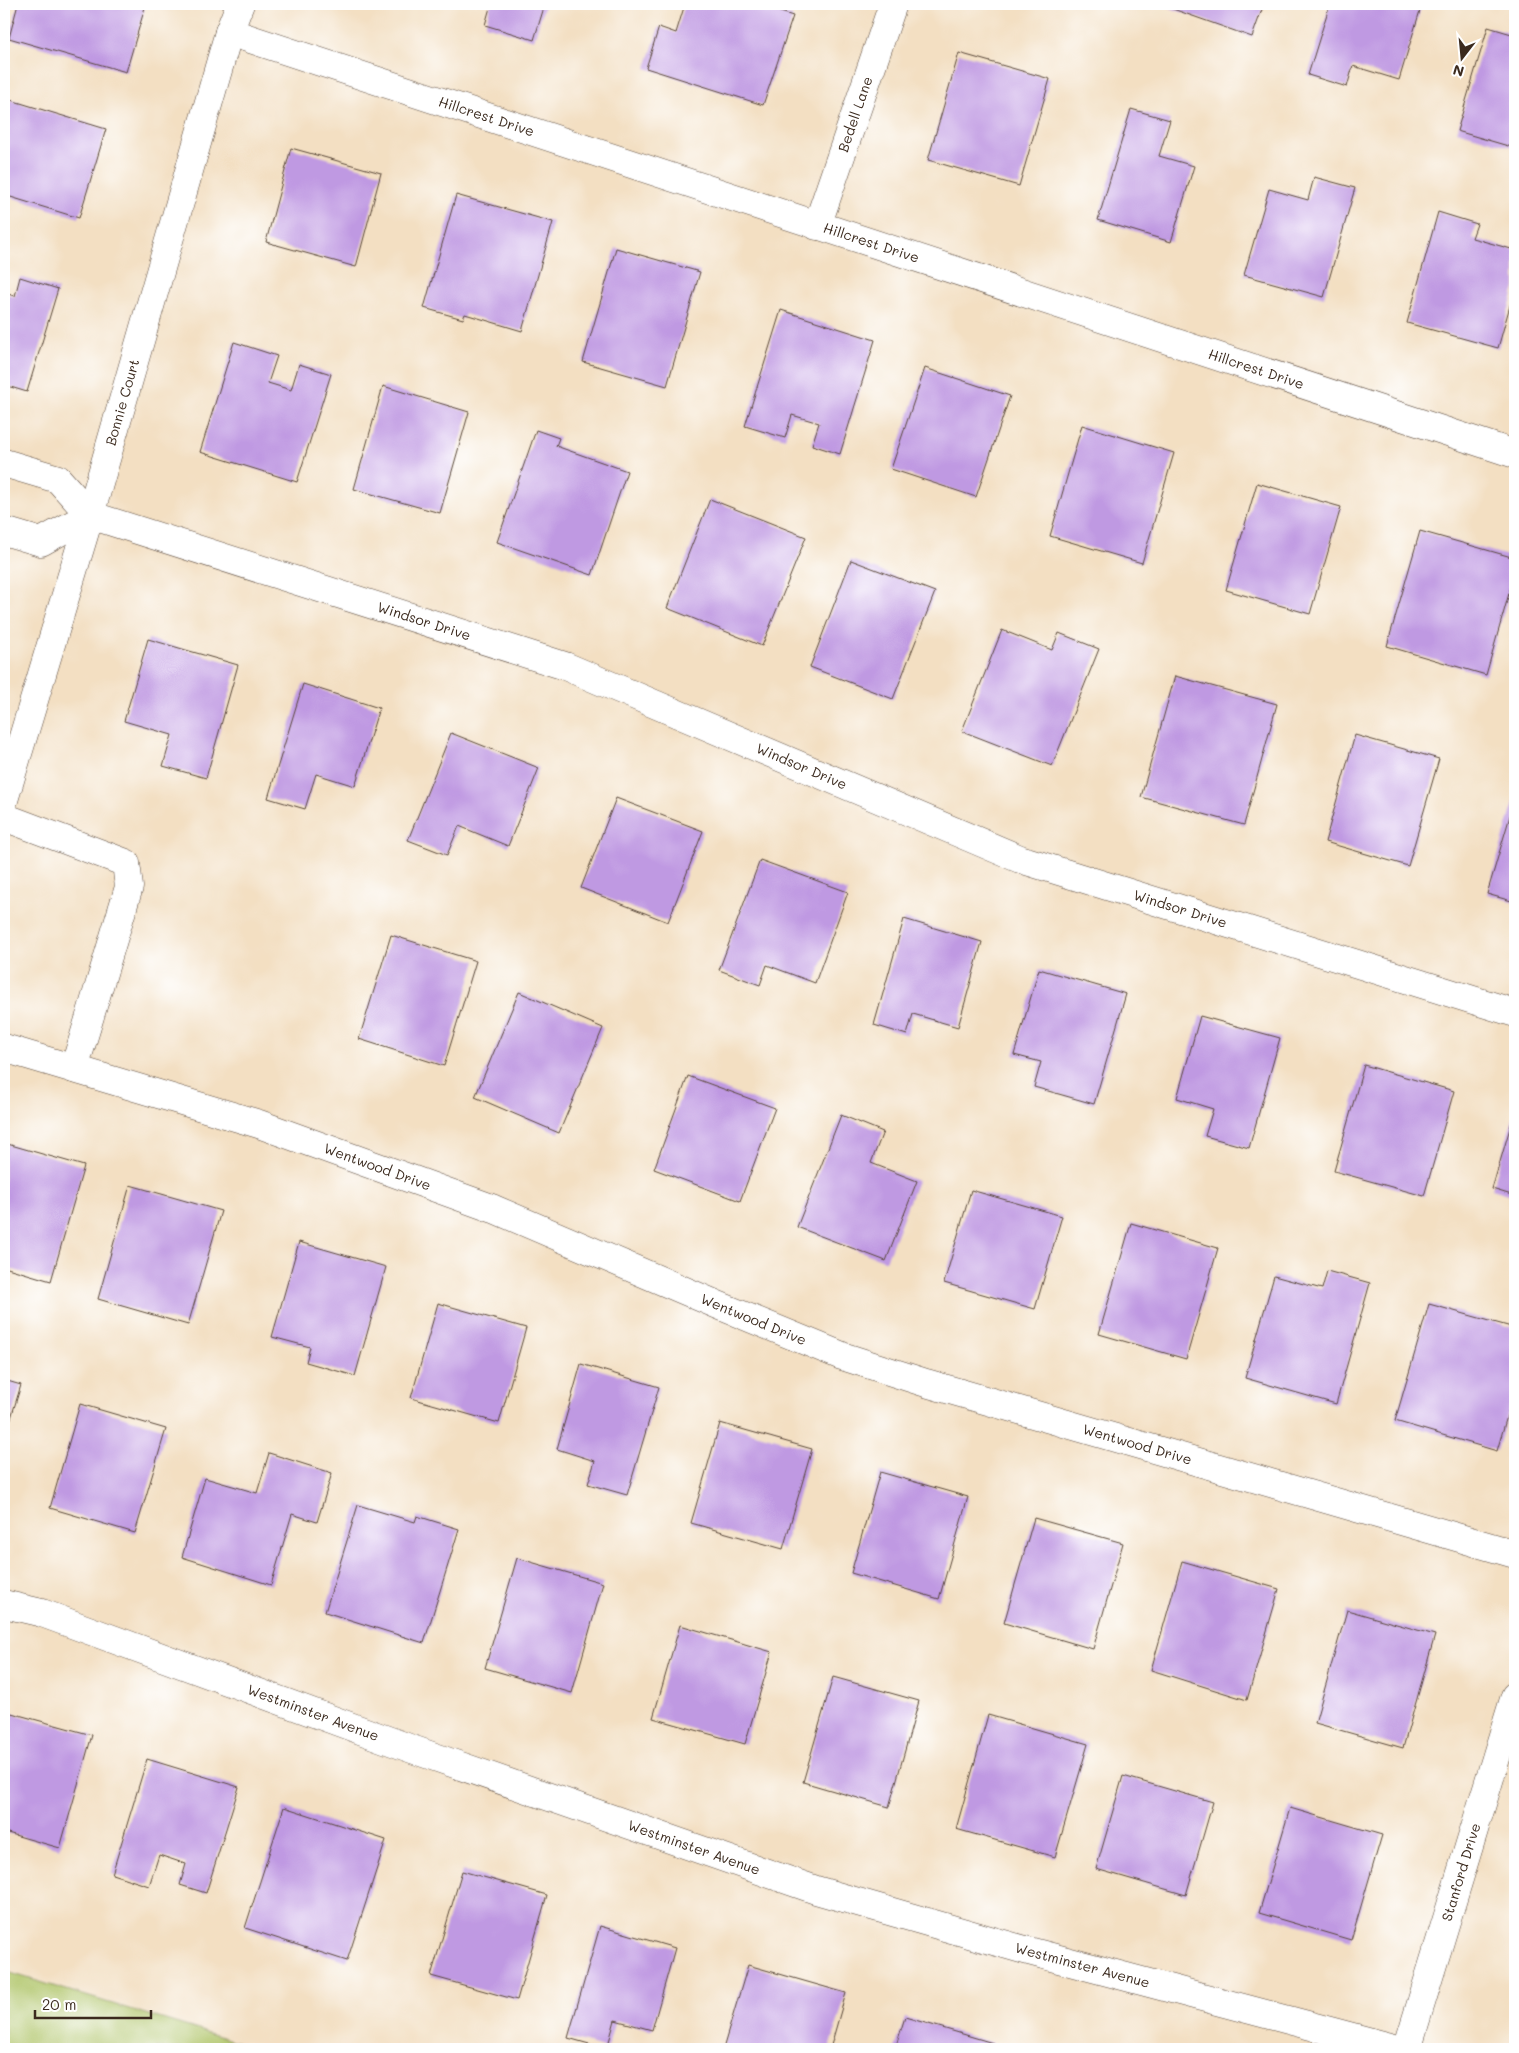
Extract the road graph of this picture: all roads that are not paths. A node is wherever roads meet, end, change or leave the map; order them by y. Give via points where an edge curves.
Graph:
1 (240, 4) edge
2 (893, 4) edge
3 (229, 32) junction
4 (817, 226) junction
5 (1515, 454) edge
6 (4, 463) edge
7 (90, 515) junction
8 (4, 531) edge
9 (4, 800) edge
10 (4, 817) edge
11 (1515, 1013) edge
12 (4, 1048) edge
13 (74, 1069) junction
14 (1515, 1554) edge
15 (4, 1604) edge
16 (1515, 1696) edge
17 (1398, 2049) edge
18 (1407, 2049) edge

1 - 3 street, Bonnie Court
2 - 4 street, Bedell Lane
3 - 4 street, Hillcrest Drive
3 - 7 street, Bonnie Court
4 - 5 street, Hillcrest Drive
6 - 7 street via 58,479
7 - 8 street via 41,542
7 - 9 street, Bonnie Court
7 - 11 street, Windsor Drive via 565,666 1020,859
10 - 13 street via 126,863 129,886
12 - 13 street, Wentwood Drive
13 - 14 street, Wentwood Drive via 259,1124 494,1209 842,1356
15 - 17 street, Westminster Avenue via 42,1613 412,1749 816,1890 1025,1950
16 - 18 street, Stanford Drive

